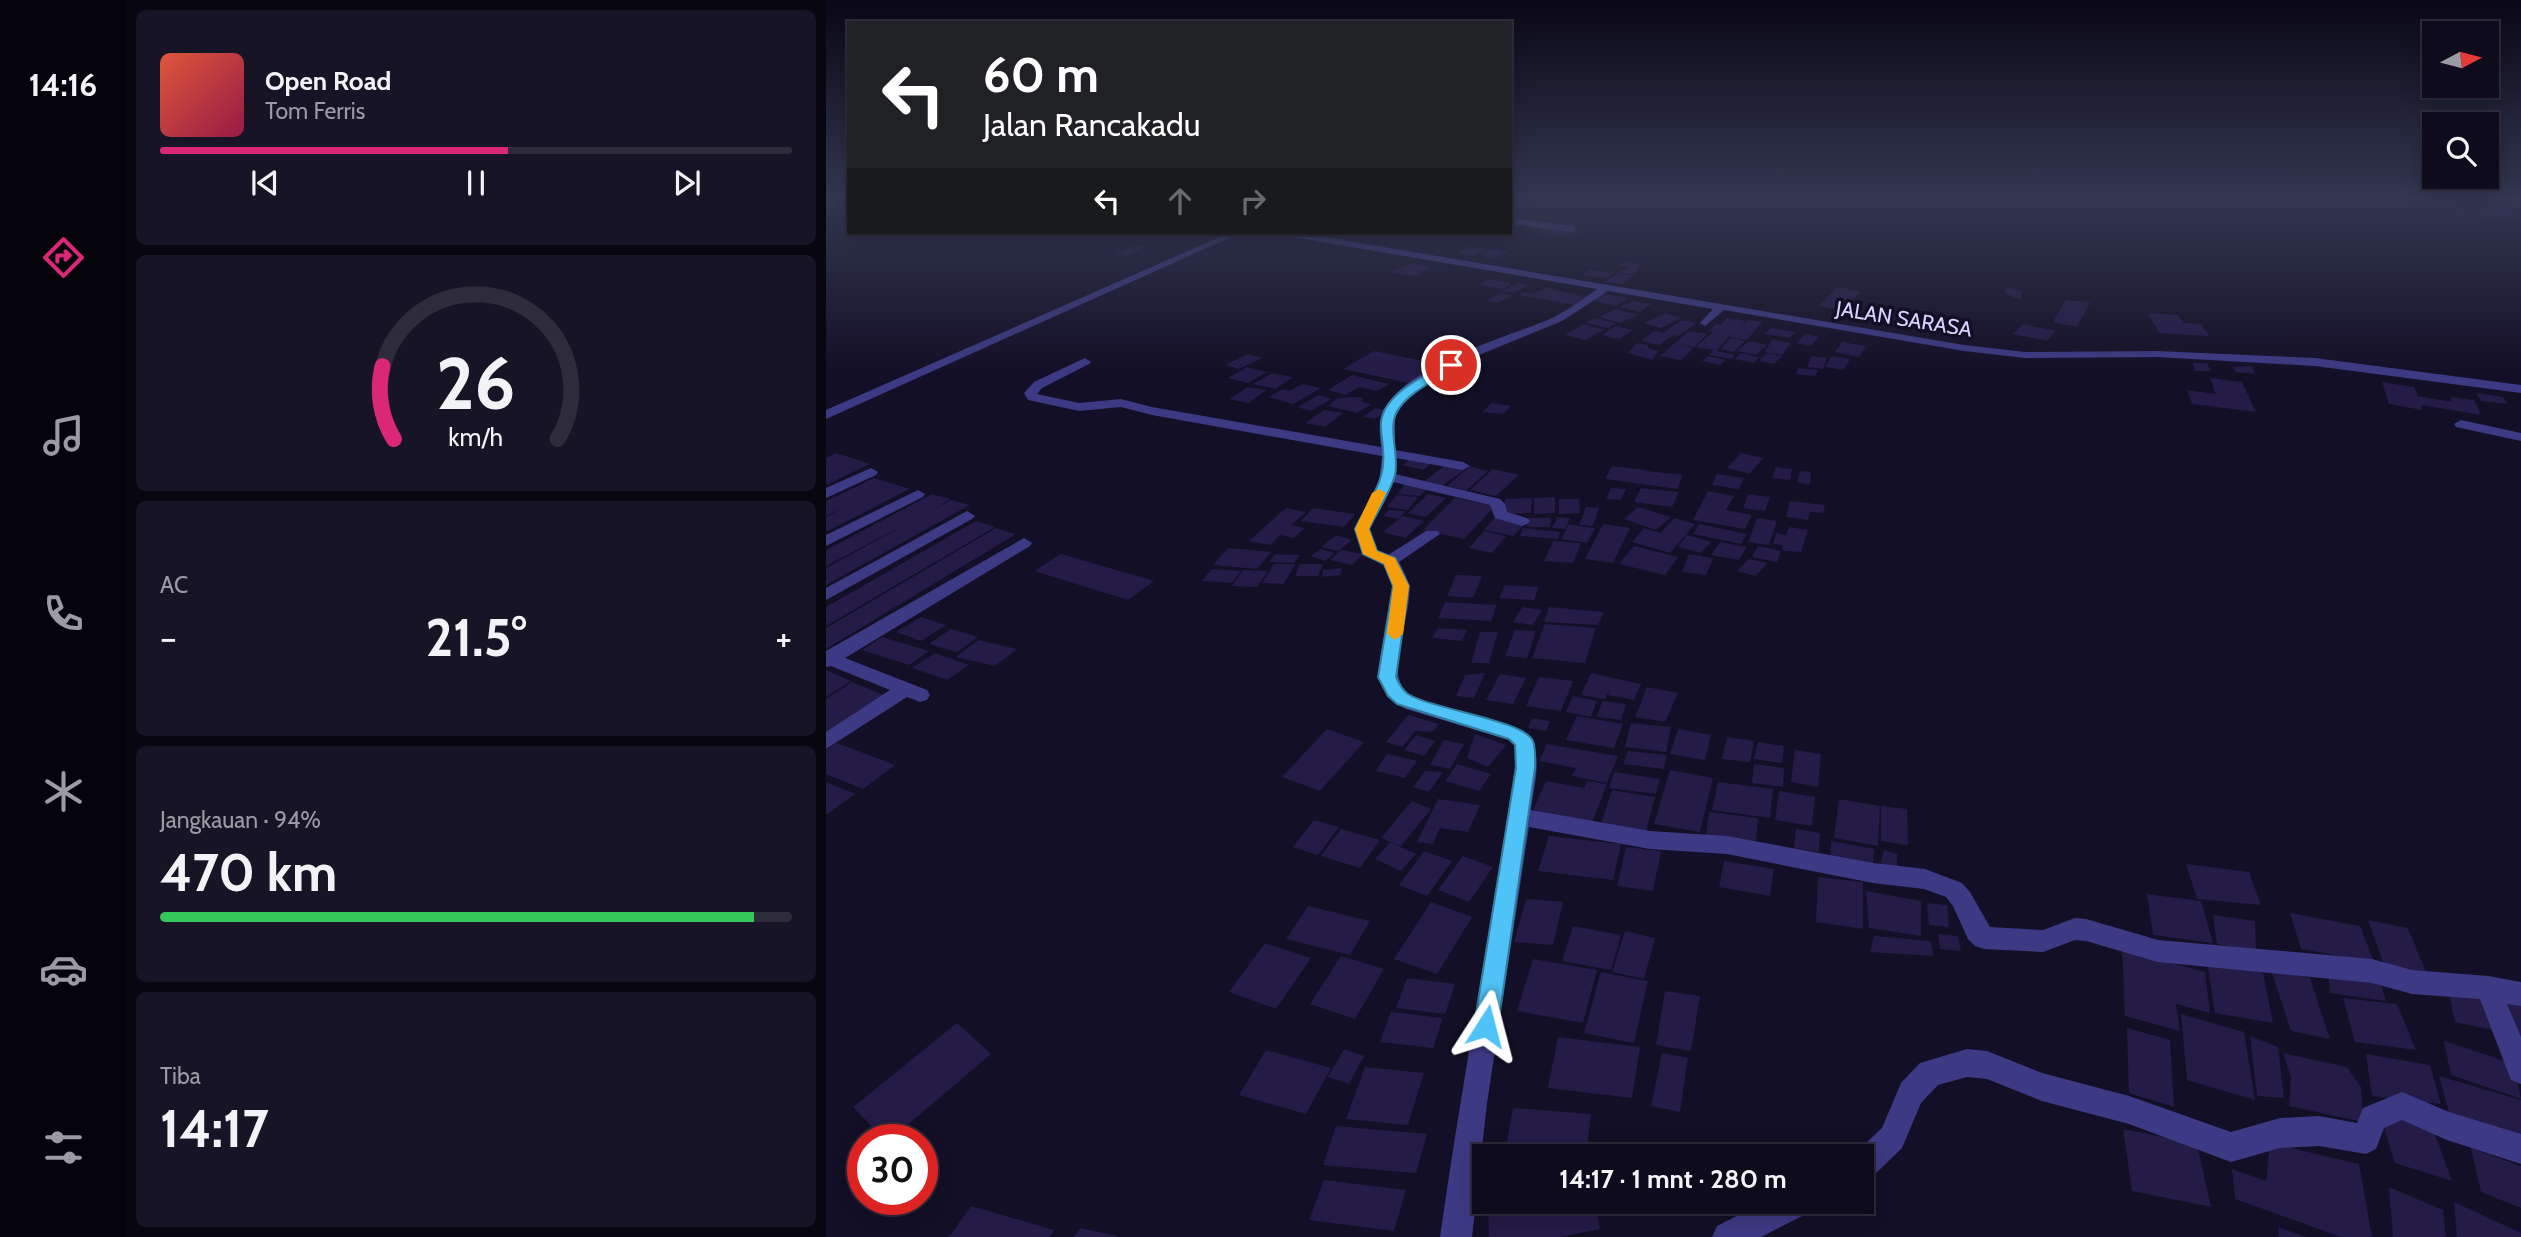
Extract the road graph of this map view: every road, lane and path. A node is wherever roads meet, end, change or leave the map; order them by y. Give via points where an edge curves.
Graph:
1 (1180, 258) edge
2 (1430, 258) edge
3 (1605, 288) junction
4 (1720, 308) junction
5 (1705, 323) dead end
6 (1808, 324) junction
7 (1796, 334) dead end
8 (1085, 362) dead end
9 (2521, 389) edge
10 (826, 415) edge
11 (2461, 424) dead end
12 (2521, 437) edge
13 (1390, 454) junction
14 (1463, 466) dead end
15 (871, 472) dead end
16 (1388, 476) junction
17 (826, 494) edge
18 (918, 494) dead end
19 (967, 516) dead end
20 (1522, 522) dead end
21 (1432, 534) dead end
22 (826, 541) edge
23 (1024, 543) dead end
24 (1390, 561) junction
25 (826, 595) edge
26 (827, 659) edge
27 (826, 741) edge
28 (1517, 816) junction
29 (2488, 988) junction
30 (2521, 994) edge
31 (2521, 1070) edge
32 (2521, 1149) edge
33 (1874, 1154) edge
34 (1773, 1214) edge
35 (1456, 1237) edge
36 (1728, 1237) edge

1 - 10 street
2 - 3 street, JALAN SARASA
3 - 4 street, JALAN SARASA
3 - 13 street via 1567,315 1464,358 1411,388 1388,416
4 - 5 street
4 - 6 street, JALAN SARASA
6 - 7 street
6 - 9 street, JALAN SARASA via 1995,352 2302,361
8 - 13 street via 1038,385 1031,390 1032,397 1079,407 1121,403
11 - 12 street
13 - 14 street
13 - 16 street
15 - 17 street
16 - 20 street via 1495,502 1500,515
16 - 24 street via 1362,529 1371,554
18 - 22 street
19 - 25 street
21 - 24 street
23 - 26 street
24 - 28 street via 1401,586 1387,677 1403,699 1516,735 1525,743 1526,768
26 - 27 street via 913,692
28 - 29 street via 1925,879 1954,890 1984,938 2043,941 2086,929 2158,951 2274,960 2372,971 2412,982
28 - 35 street
29 - 30 street
29 - 31 street
32 - 33 street via 2447,1126 2402,1106 2373,1118 2366,1139 2319,1131 2280,1133 2231,1147 2129,1110 2042,1087 1987,1065 1967,1063 1930,1073 1910,1093 1892,1138
34 - 36 street

